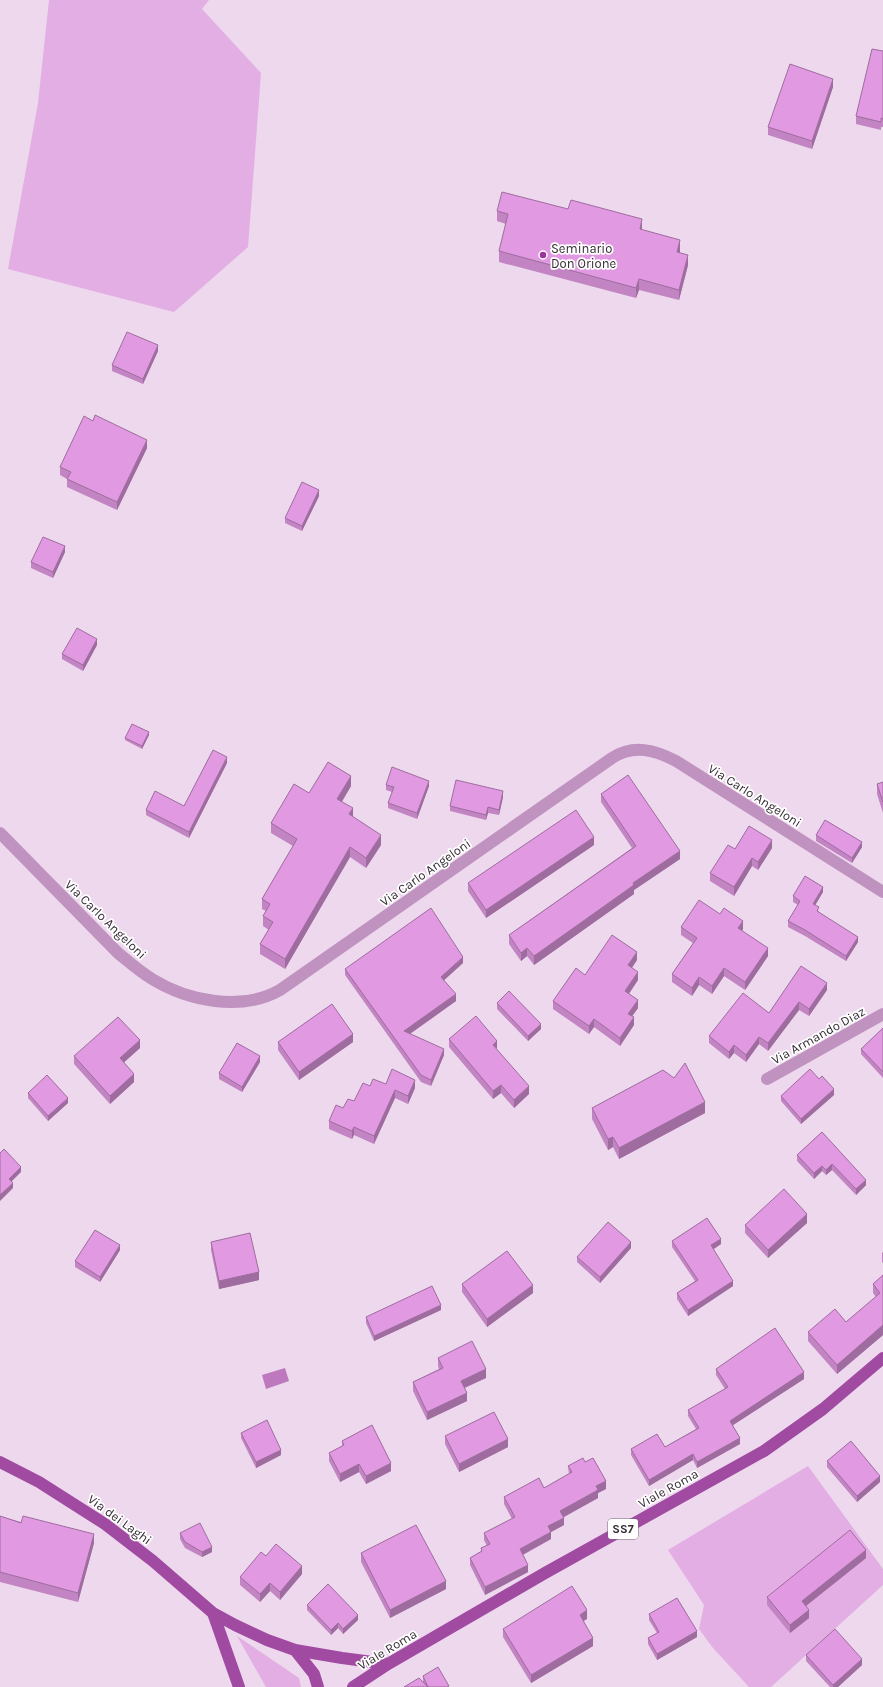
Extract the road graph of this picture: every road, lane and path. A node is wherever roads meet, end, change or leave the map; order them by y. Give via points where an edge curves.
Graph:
1 (0, 833) edge
2 (883, 892) edge
3 (883, 1014) edge
4 (767, 1079) dead end
5 (883, 1358) edge
6 (0, 1462) edge
7 (213, 1613) junction
8 (295, 1650) junction
9 (388, 1664) junction
10 (239, 1687) edge
11 (318, 1687) edge
12 (353, 1687) edge

1 - 2 street, Via Carlo Angeloni via 134,967 160,984 181,993 196,998 223,1001 244,1002 259,999 287,985 612,758 636,750 657,752 676,761
3 - 4 street, Via Armando Diaz
5 - 9 main road, Viale Roma / SS7 via 823,1409 764,1451
6 - 7 main road, Via dei Laghi via 39,1482 105,1524
7 - 8 main road, Via dei Laghi via 258,1636
7 - 10 main road
8 - 9 main road, Via dei Laghi
8 - 11 main road via 314,1674
9 - 12 main road, Viale Roma / SS7

